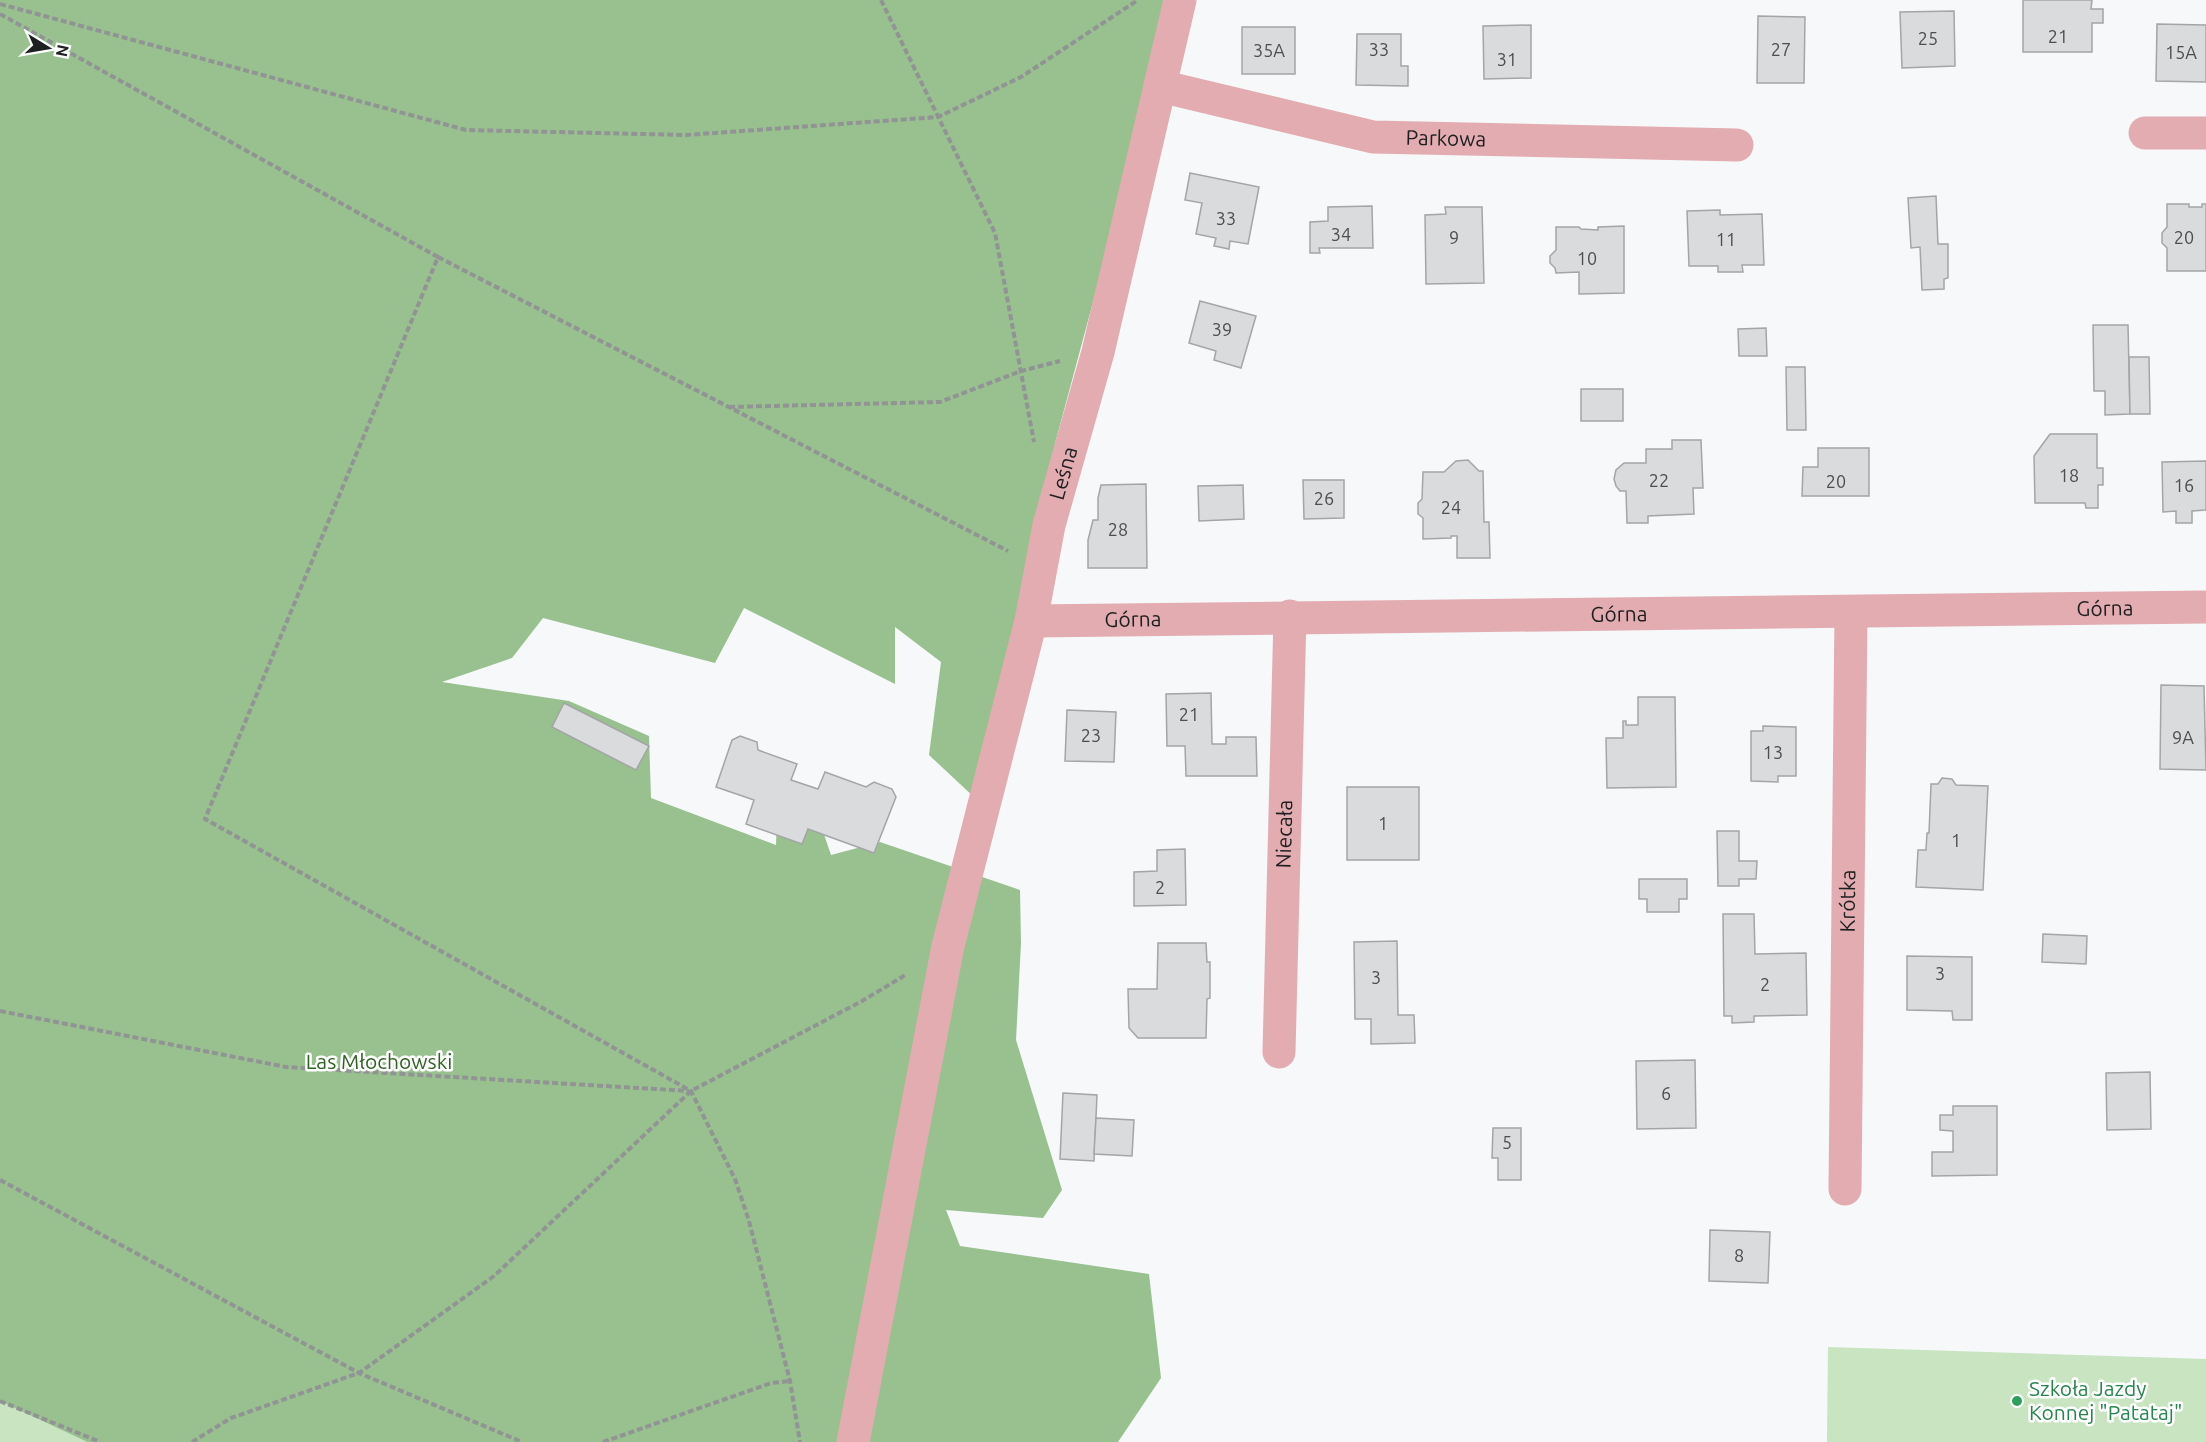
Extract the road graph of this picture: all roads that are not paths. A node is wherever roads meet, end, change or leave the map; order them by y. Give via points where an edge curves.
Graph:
1 (1180, 0) edge
2 (1160, 86) junction
3 (2145, 133) dead end
4 (2206, 133) edge
5 (1737, 145) dead end
6 (2206, 607) edge
7 (1851, 613) junction
8 (1290, 616) junction
9 (1031, 621) junction
10 (1279, 1052) dead end
11 (1845, 1188) dead end
12 (853, 1442) edge

1 - 2 street, Leśna
2 - 5 street, Parkowa via 1373,137
2 - 9 street, Leśna via 1098,352 1049,525
3 - 4 street
6 - 7 street, Górna
7 - 8 street, Górna
7 - 11 street, Krótka
8 - 9 street, Górna
8 - 10 street, Niecała
9 - 12 street, Leśna via 948,946

